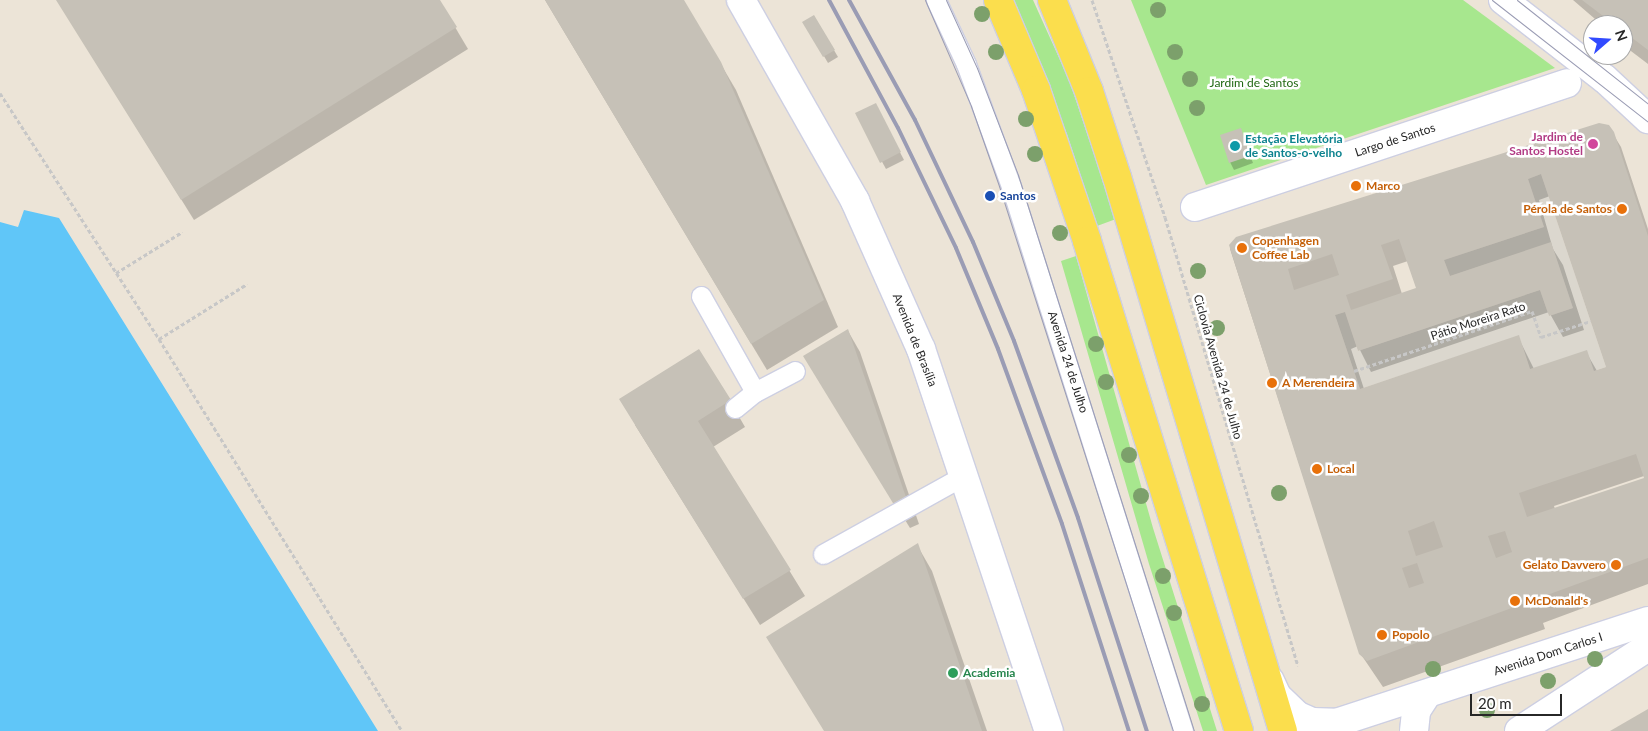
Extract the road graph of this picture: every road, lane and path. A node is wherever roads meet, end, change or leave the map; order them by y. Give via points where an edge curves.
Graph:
1 (740, 0) edge
2 (936, 0) edge
3 (998, 0) edge
4 (1052, 0) edge
5 (1092, 0) edge
6 (1503, 0) edge
7 (1567, 83) dead end
8 (0, 92) edge
9 (1648, 119) edge
10 (1194, 207) dead end
11 (182, 232) dead end
12 (116, 273) junction
13 (247, 284) dead end
14 (701, 296) dead end
15 (1591, 320) dead end
16 (159, 339) junction
17 (795, 370) dead end
18 (1354, 371) dead end
19 (755, 392) junction
20 (735, 408) dead end
21 (963, 476) junction
22 (823, 554) dead end
23 (1648, 621) edge
24 (1648, 647) edge
25 (1257, 648) junction
26 (1298, 668) dead end
27 (1426, 694) junction
28 (402, 731) edge
29 (1049, 731) edge
30 (1183, 731) edge
31 (1239, 731) edge
32 (1283, 731) edge
33 (1414, 731) edge
34 (1518, 731) edge

1 - 21 street, Avenida de Brasília via 855,201 921,349
2 - 30 lane, Avenida 24 de Julho via 969,73 1011,186
3 - 31 main road via 1036,90 1087,241
4 - 25 main road via 1089,91 1118,177
5 - 26 path, Ciclovia Avenida 24 de Julho via 1165,217
6 - 9 street via 1605,79
7 - 10 street, Largo de Santos
8 - 12 path
11 - 12 path
12 - 16 path
13 - 16 path
14 - 19 lane
15 - 18 path, Pátio Moreira Rato via 1541,337 1532,311
16 - 28 path
17 - 19 lane
19 - 20 lane
21 - 22 lane
21 - 29 street, Avenida de Brasília
23 - 27 street, Avenida Dom Carlos I
24 - 34 street
25 - 27 street, Avenida Dom Carlos I via 1277,696 1288,710 1312,722 1336,724
25 - 32 main road
27 - 33 street via 1416,710

